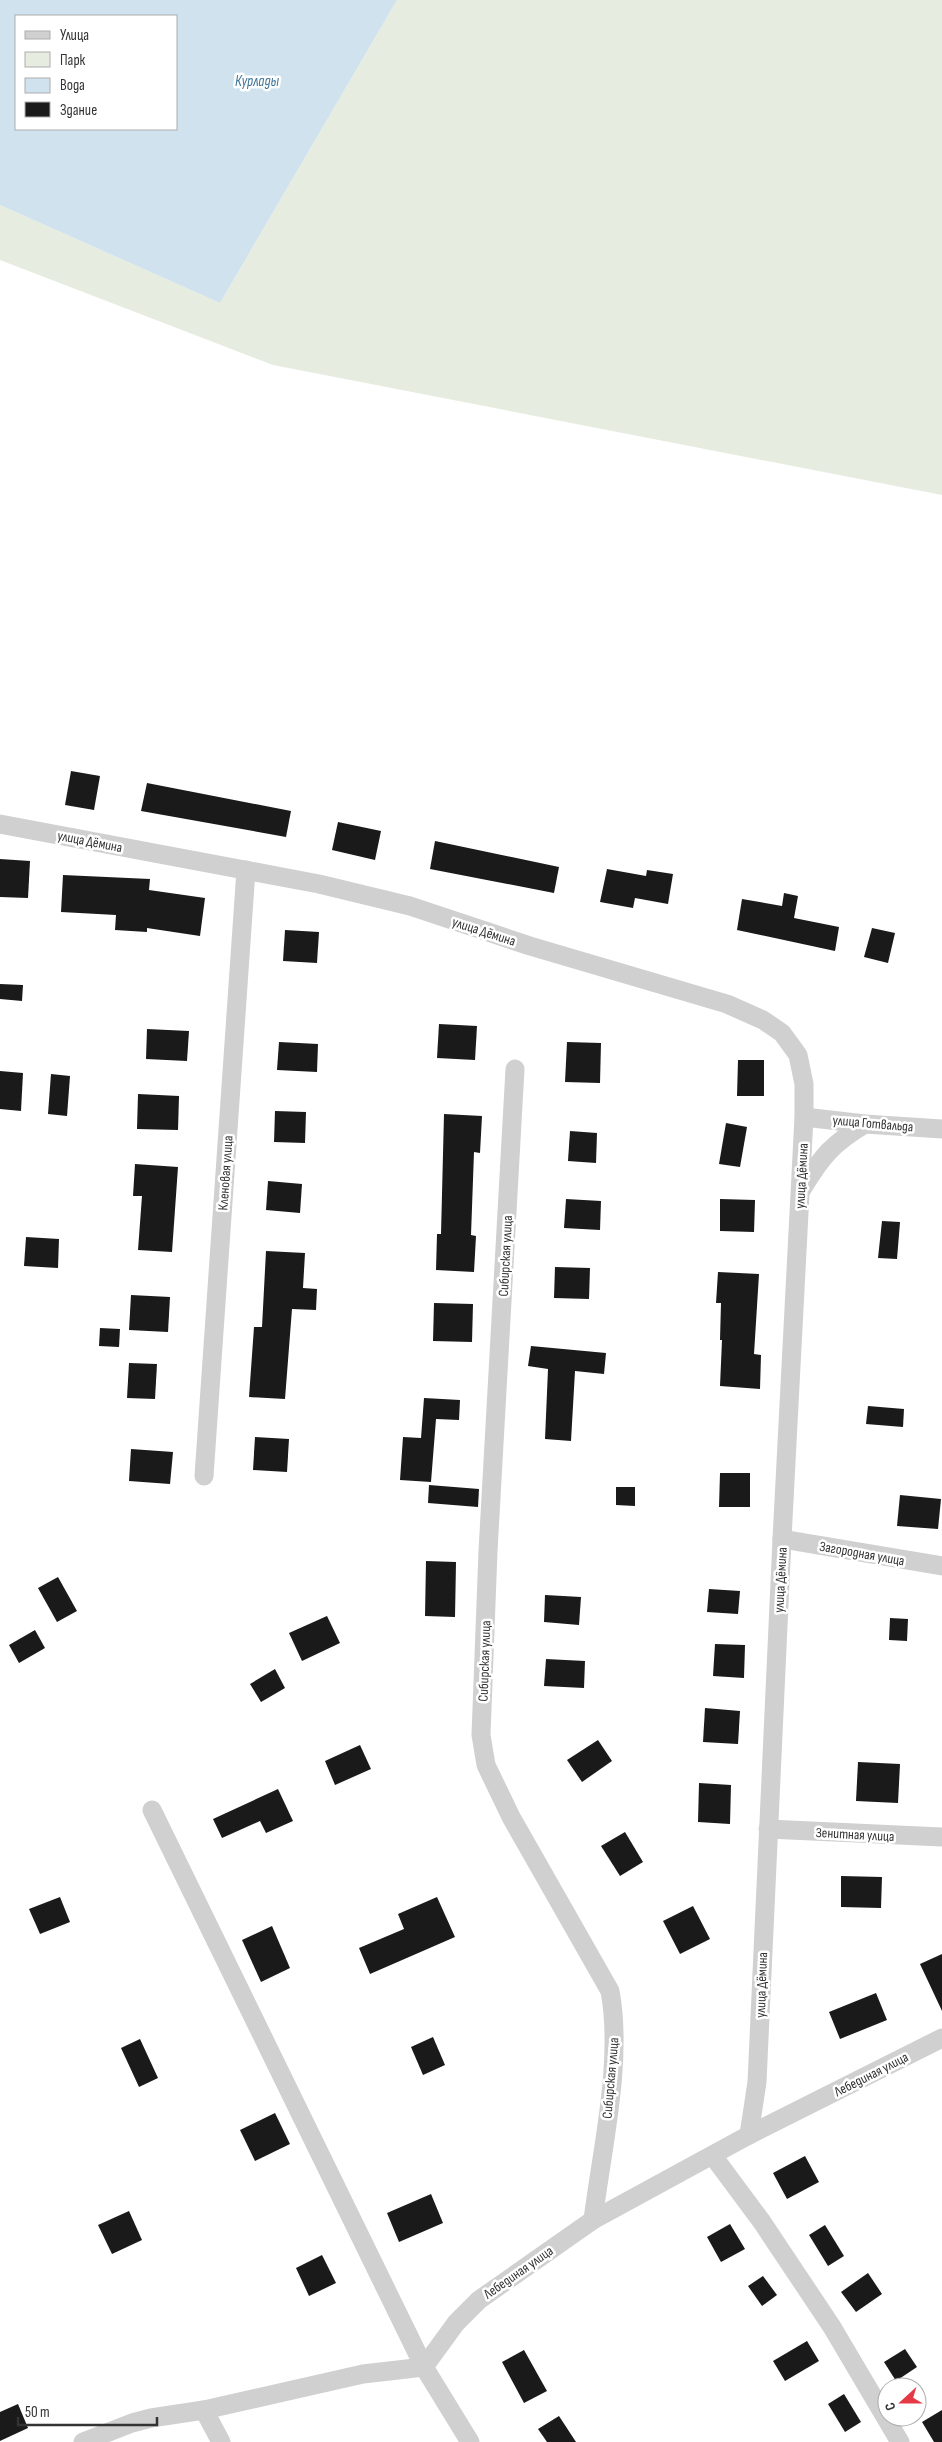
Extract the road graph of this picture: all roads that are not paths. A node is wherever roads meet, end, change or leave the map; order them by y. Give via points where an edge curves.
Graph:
1 (0, 824) edge
2 (246, 870) junction
3 (515, 1068) dead end
4 (804, 1116) junction
5 (864, 1124) junction
6 (942, 1129) edge
7 (800, 1192) junction
8 (204, 1476) dead end
9 (782, 1539) junction
10 (942, 1566) edge
11 (152, 1810) dead end
12 (768, 1829) junction
13 (942, 1838) edge
14 (942, 2038) edge
15 (749, 2135) junction
16 (713, 2156) junction
17 (593, 2220) junction
18 (424, 2367) junction
19 (204, 2410) junction
20 (84, 2442) edge
21 (220, 2442) edge
22 (470, 2442) edge
23 (900, 2442) edge

1 - 2 street, улица Дёмина
2 - 4 street, улица Дёмина via 410,906 530,946 727,1004 763,1020 782,1034 798,1055 804,1084
2 - 8 street, Кленовая улица
3 - 17 street, Сибирская улица via 481,1735 486,1765 511,1818 610,1991 615,2052
4 - 5 street, улица Готвальда
4 - 7 street, улица Дёмина
5 - 6 street, улица Готвальда
5 - 7 street via 839,1139 821,1158
7 - 9 street, улица Дёмина
9 - 10 street, Загородная улица
9 - 12 street, улица Дёмина
11 - 18 street
12 - 13 street, Зенитная улица
12 - 15 street, улица Дёмина via 757,2082
14 - 15 street, Лебединая улица
15 - 16 street, Лебединая улица
16 - 17 street, Лебединая улица
16 - 23 street via 762,2222 832,2327
17 - 18 street, Лебединая улица via 479,2300 456,2323
18 - 19 street via 364,2374
18 - 22 street
19 - 20 street via 138,2421
19 - 21 street

